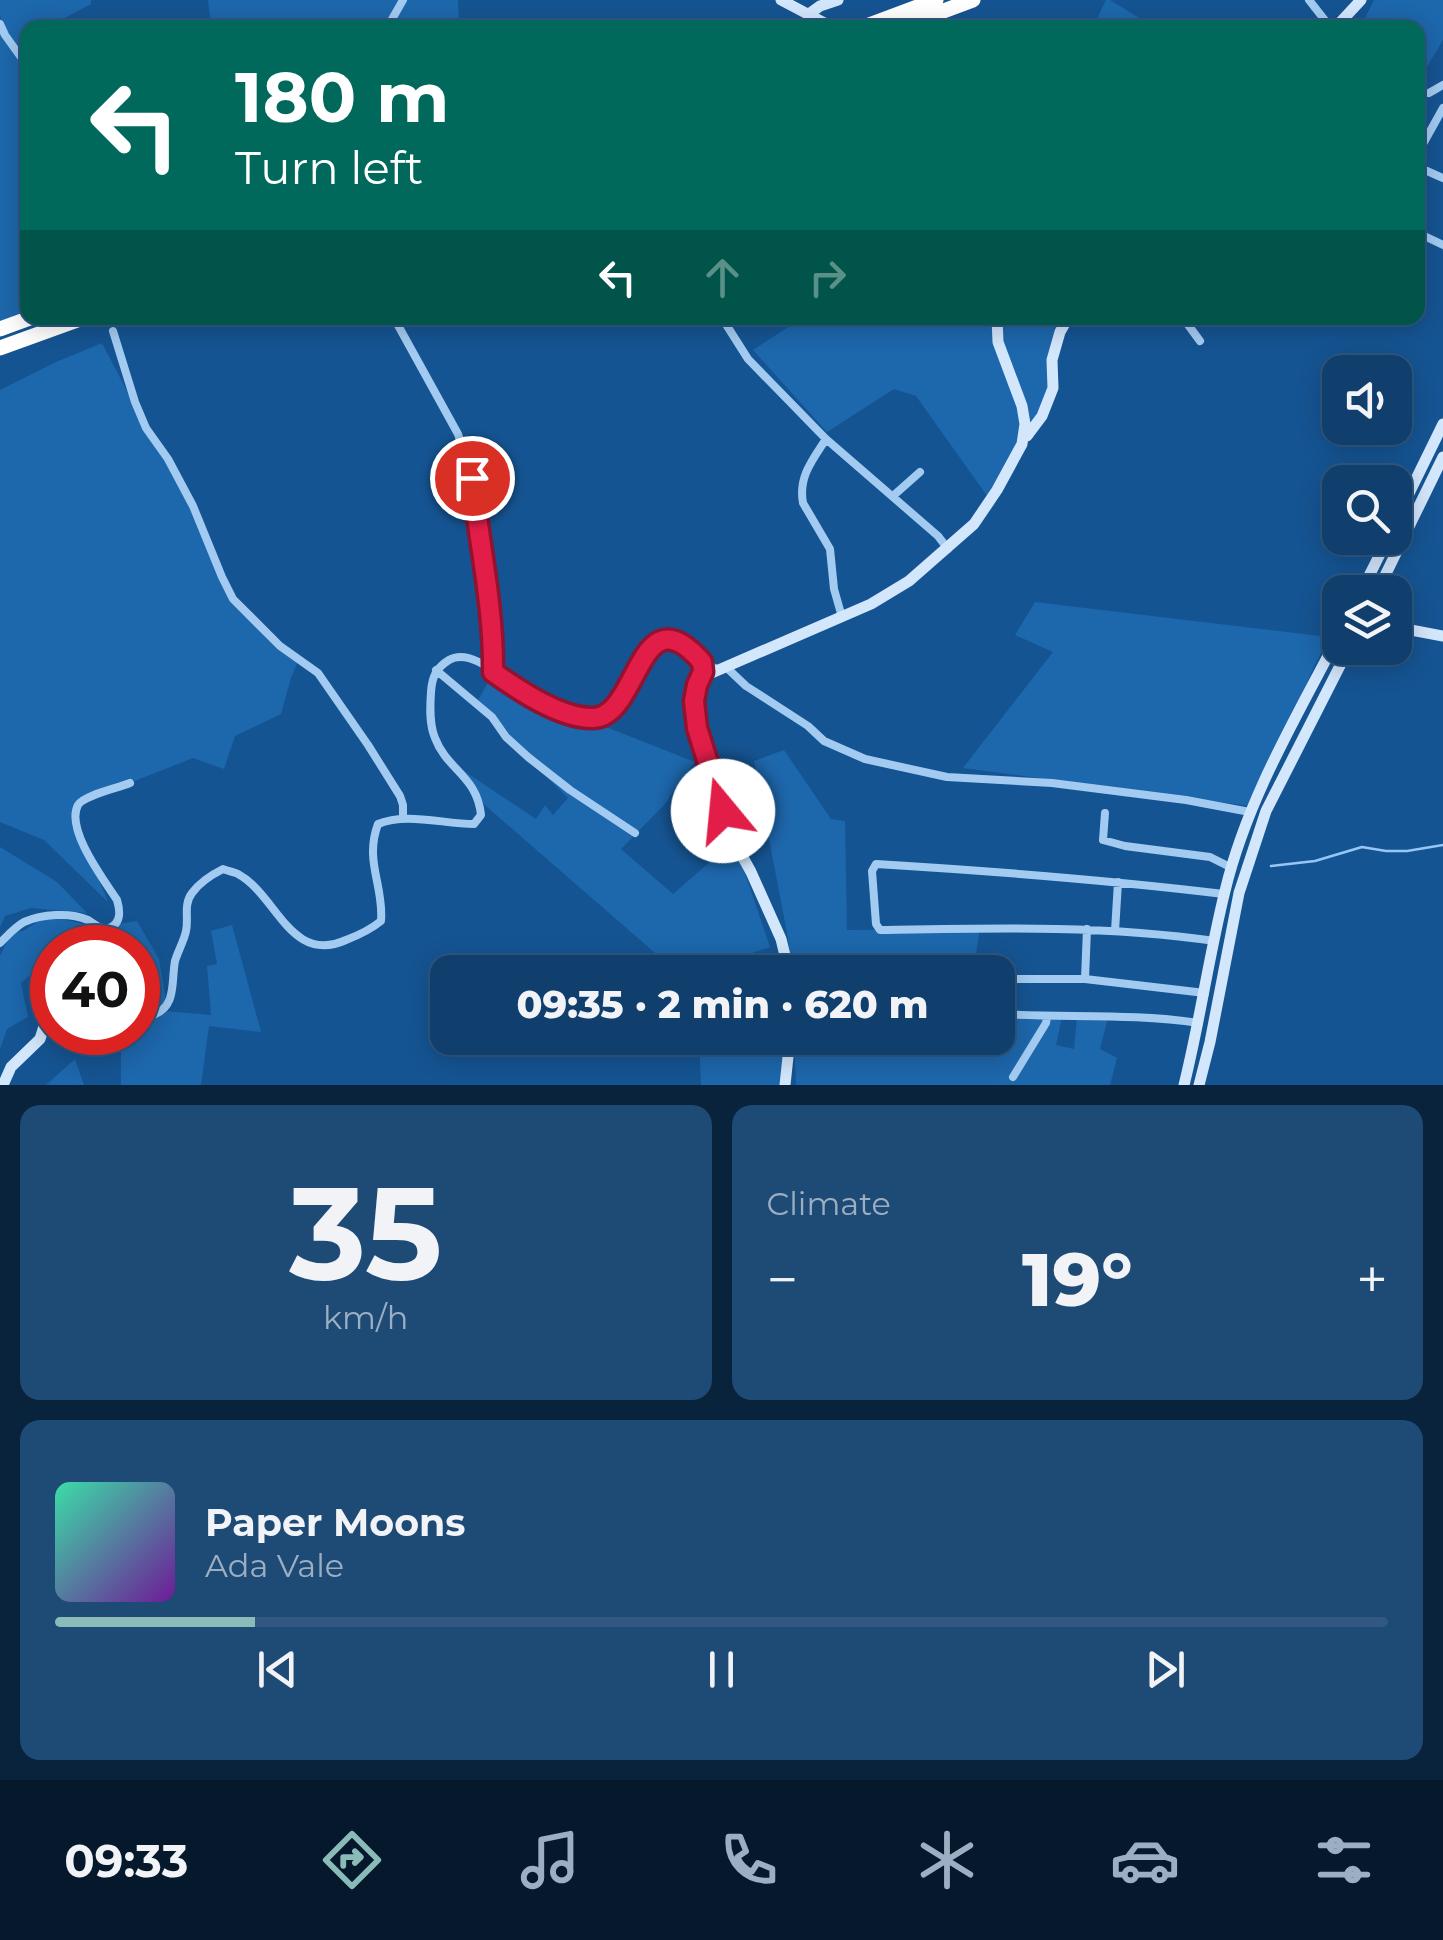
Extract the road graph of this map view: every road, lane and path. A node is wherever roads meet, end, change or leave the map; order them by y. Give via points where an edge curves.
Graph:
1 (781, 0) edge
2 (838, 0) edge
3 (936, 0) edge
4 (973, 0) edge
5 (1310, 0) edge
6 (1361, 0) edge
7 (809, 14) junction
8 (822, 20) edge
9 (882, 20) edge
10 (919, 20) edge
11 (1326, 20) edge
12 (1341, 20) edge
13 (0, 24) edge
14 (20, 56) edge
15 (1443, 85) edge
16 (1429, 93) dead end
17 (1442, 114) edge
18 (1425, 142) edge
19 (64, 325) edge
20 (398, 325) edge
21 (727, 325) edge
22 (997, 325) edge
23 (1064, 325) edge
24 (1187, 325) edge
25 (113, 330) dead end
26 (1200, 341) dead end
27 (0, 348) edge
28 (1443, 424) edge
29 (826, 438) junction
30 (1022, 444) junction
31 (1443, 457) edge
32 (920, 472) dead end
33 (1412, 487) edge
34 (893, 496) junction
35 (948, 548) junction
36 (1385, 575) edge
37 (842, 617) junction
38 (1412, 630) edge
39 (1443, 636) edge
40 (702, 662) junction
41 (1324, 665) edge
42 (1340, 665) edge
43 (724, 669) junction
44 (436, 670) junction
45 (493, 672) junction
46 (697, 685) junction
47 (130, 783) dead end
48 (1250, 812) junction
49 (1105, 813) dead end
50 (403, 819) junction
51 (635, 833) dead end
52 (1232, 868) junction
53 (1118, 882) junction
54 (1224, 894) junction
55 (1087, 930) junction
56 (1115, 930) junction
57 (1215, 941) junction
58 (0, 944) edge
59 (785, 955) edge
60 (1015, 979) edge
61 (1085, 979) junction
62 (1204, 993) junction
63 (160, 1012) edge
64 (1015, 1015) edge
65 (1047, 1017) junction
66 (1199, 1023) junction
67 (30, 1048) edge
68 (789, 1055) edge
69 (1013, 1076) dead end
70 (3, 1085) edge
71 (786, 1085) edge
72 (1184, 1085) edge
73 (1198, 1085) edge

1 - 7 street
2 - 7 street
3 - 9 highway
4 - 10 highway
5 - 11 street
6 - 12 street
7 - 8 street
13 - 14 street
15 - 16 street
17 - 18 street
19 - 27 highway
20 - 45 street via 458,434 472,478 494,630
21 - 29 street via 748,358
22 - 30 street via 1022,406
23 - 30 street via 1052,360 1053,388
24 - 26 street
25 - 50 street via 146,428 193,506 234,599 318,673 400,796
28 - 33 street
29 - 34 street
29 - 37 street via 801,486 830,549
30 - 35 street via 974,524
31 - 36 street
32 - 34 street
34 - 35 street
35 - 37 street via 909,580
37 - 43 street
38 - 39 street
40 - 43 street
40 - 45 street via 684,642 656,644 618,704 594,718 530,698
40 - 46 street
41 - 48 street
42 - 73 street via 1266,811 1239,893
43 - 46 street
43 - 48 street via 824,741 865,759 947,777 1052,784
44 - 45 street via 458,656
44 - 50 street via 434,736 471,786 480,816 474,824
44 - 51 street via 492,716 528,757
46 - 59 street via 697,728 715,788
47 - 58 street via 90,796 77,808 80,838 117,900 117,921 103,928 78,917 47,916 25,922
48 - 52 street
49 - 52 street via 1102,840 1210,856
50 - 63 street via 378,824 372,840 381,921 333,946 300,938 238,873 223,869 209,876 186,904 171,1000
52 - 54 street
53 - 54 street
53 - 55 street via 876,864 872,871 880,930
53 - 56 street
54 - 57 street
55 - 56 street
55 - 61 street
56 - 57 street
57 - 62 street
60 - 61 street
61 - 62 street
62 - 66 street
64 - 65 street
65 - 66 street
65 - 69 street
66 - 72 street
67 - 70 street
68 - 71 street

